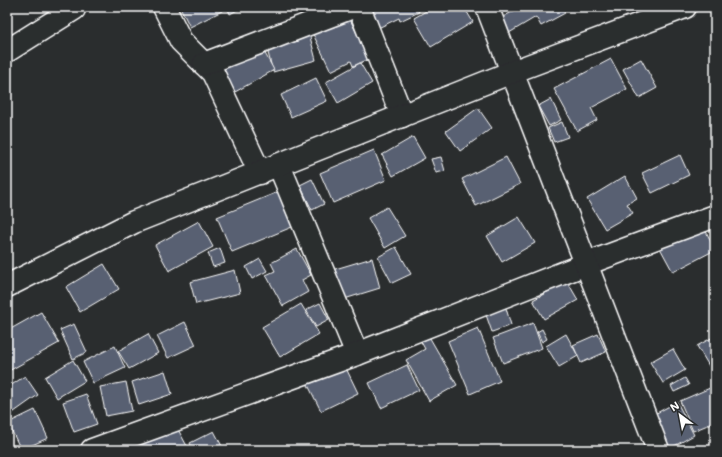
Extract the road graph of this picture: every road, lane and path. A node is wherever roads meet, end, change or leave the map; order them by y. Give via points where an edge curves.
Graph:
1 (164, 7) edge
2 (353, 7) edge
3 (359, 7) edge
4 (487, 7) edge
5 (685, 7) edge
6 (74, 9) dead end
7 (7, 51) edge
8 (204, 64) junction
9 (512, 72) junction
10 (402, 116) junction
11 (269, 169) junction
12 (715, 216) edge
13 (586, 264) junction
14 (7, 286) edge
15 (357, 354) junction
16 (92, 450) edge
17 (658, 450) edge

1 - 8 street via 181,41
2 - 8 street
3 - 10 street
4 - 9 street
5 - 9 street
6 - 7 street
8 - 11 street via 213,73
9 - 10 street
9 - 13 street
10 - 11 street
11 - 14 street via 134,222
11 - 15 street
12 - 13 street
13 - 15 street
13 - 17 street
15 - 16 street

